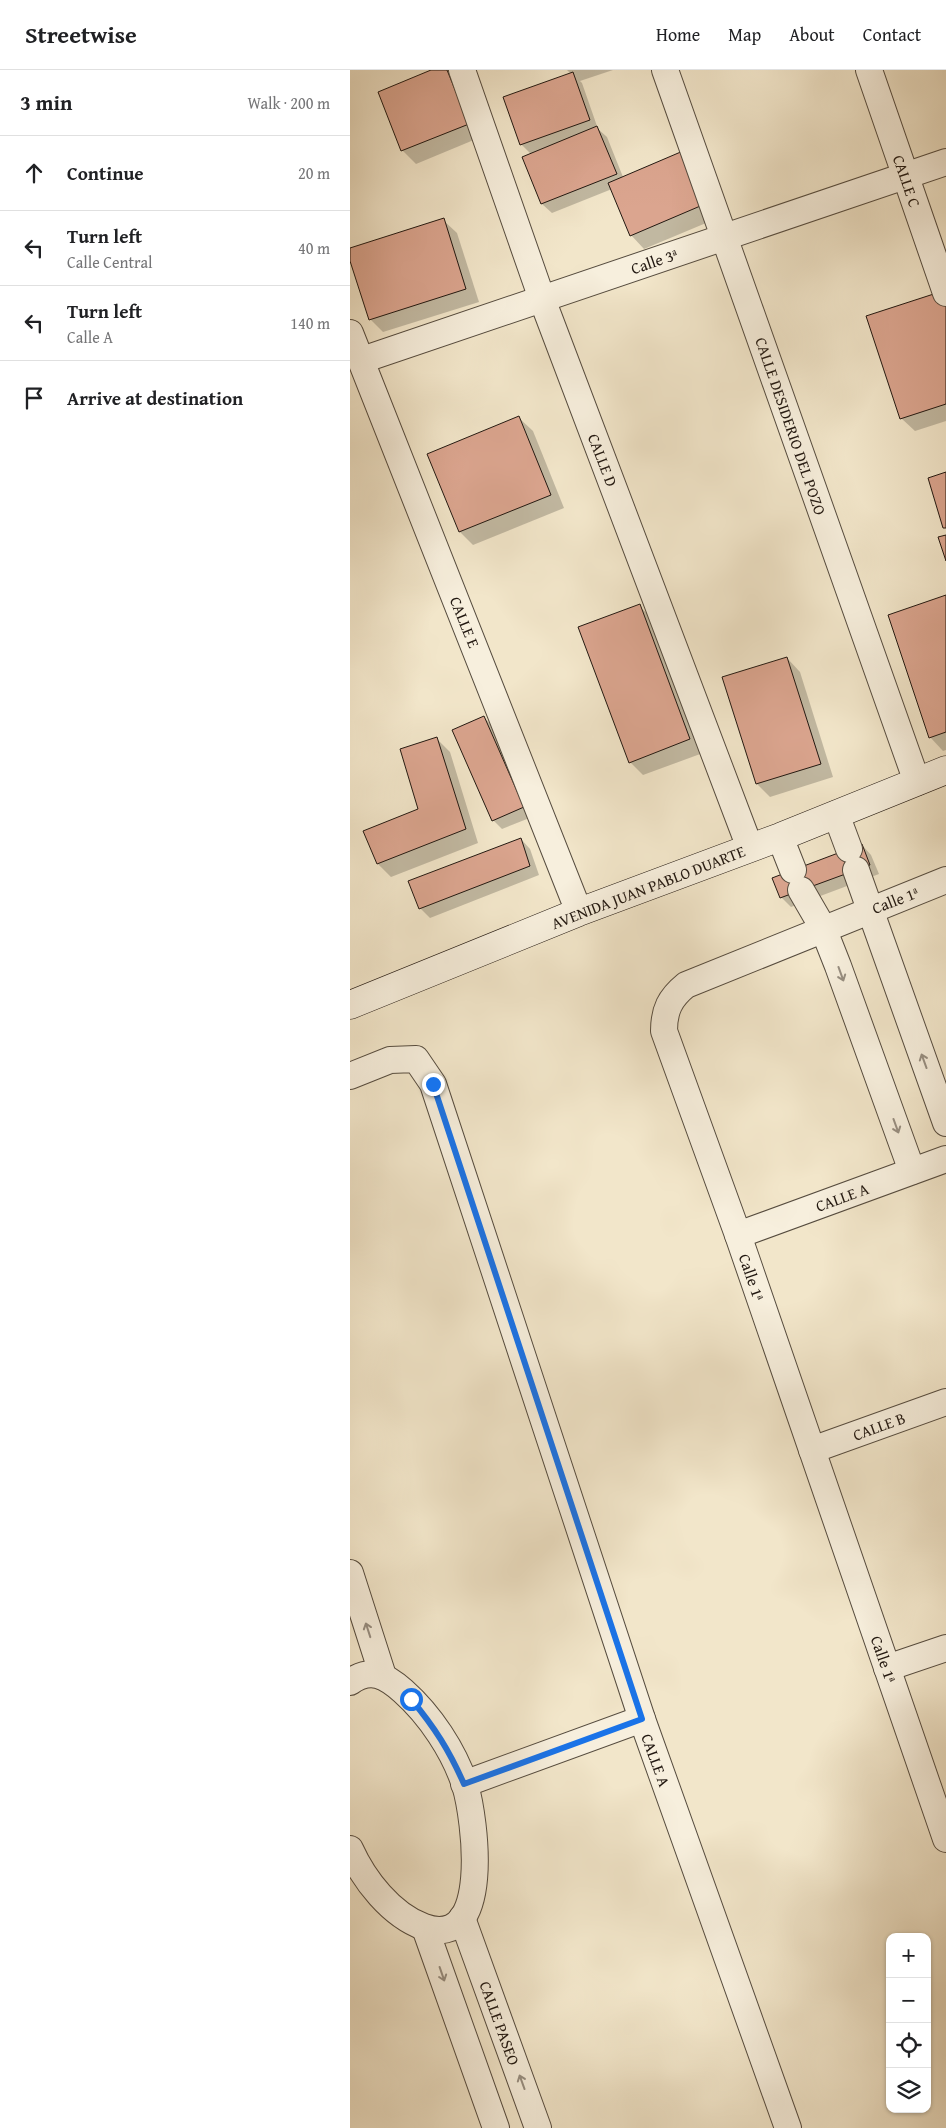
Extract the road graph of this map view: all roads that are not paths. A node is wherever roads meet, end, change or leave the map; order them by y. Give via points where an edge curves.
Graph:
1 (462, 70) edge
2 (666, 70) edge
3 (869, 70) edge
4 (946, 162) edge
5 (905, 176) junction
6 (724, 237) junction
7 (946, 293) edge
8 (542, 299) junction
9 (350, 332) edge
10 (362, 360) junction
11 (946, 770) edge
12 (917, 782) junction
13 (836, 814) junction
14 (780, 837) junction
15 (750, 848) junction
16 (946, 880) edge
17 (870, 909) junction
18 (579, 912) junction
19 (823, 928) junction
20 (350, 1004) edge
21 (350, 1076) edge
22 (946, 1123) edge
23 (946, 1159) edge
24 (912, 1171) junction
25 (738, 1235) junction
26 (946, 1402) edge
27 (812, 1450) junction
28 (350, 1573) edge
29 (946, 1648) edge
30 (887, 1668) junction
31 (383, 1676) junction
32 (350, 1682) edge
33 (642, 1719) junction
34 (464, 1784) junction
35 (945, 1834) edge
36 (350, 1849) edge
37 (462, 1918) junction
38 (426, 1928) junction
39 (496, 2128) edge
40 (538, 2128) edge
41 (788, 2128) edge

1 - 8 street, CALLE D
2 - 6 street, CALLE DESIDERIO DEL POZO
3 - 5 street, CALLE C
4 - 5 street, Calle 3ª
5 - 6 street, Calle 3ª
5 - 7 street, CALLE C
6 - 8 street, Calle 3ª
6 - 12 street, CALLE DESIDERIO DEL POZO
8 - 10 street, Calle 3ª
8 - 15 street, CALLE D
9 - 10 street, CALLE E
10 - 18 street, CALLE E
11 - 12 street, AVENIDA JUAN PABLO DUARTE
12 - 13 street, AVENIDA JUAN PABLO DUARTE
13 - 14 street, AVENIDA JUAN PABLO DUARTE
13 - 17 street
14 - 15 street, AVENIDA JUAN PABLO DUARTE
14 - 19 street via 797,880
15 - 18 street, AVENIDA JUAN PABLO DUARTE
16 - 17 street, Calle 1ª
17 - 19 street, Calle 1ª
22 -> 17 street
18 - 20 street, AVENIDA JUAN PABLO DUARTE
19 -> 24 street
19 - 25 street, Calle 1ª via 686,985 668,1004 666,1011 664,1031
21 - 33 street, CALLE A via 390,1060 416,1059 433,1084
23 - 24 street, CALLE A
24 - 25 street, CALLE A
25 - 27 street, Calle 1ª
26 - 27 street, CALLE B
27 - 30 street, Calle 1ª
31 -> 28 street
29 - 30 street
30 - 35 street, Calle 1ª
31 - 32 street via 360,1675
31 - 34 street via 411,1699 438,1731
33 - 34 street
33 - 41 street, CALLE A
34 - 37 street via 473,1818 475,1874 470,1901
36 - 38 street via 369,1881 386,1901 410,1921
37 - 38 street via 446,1928
40 -> 37 street, CALLE PASEO
38 -> 39 street

